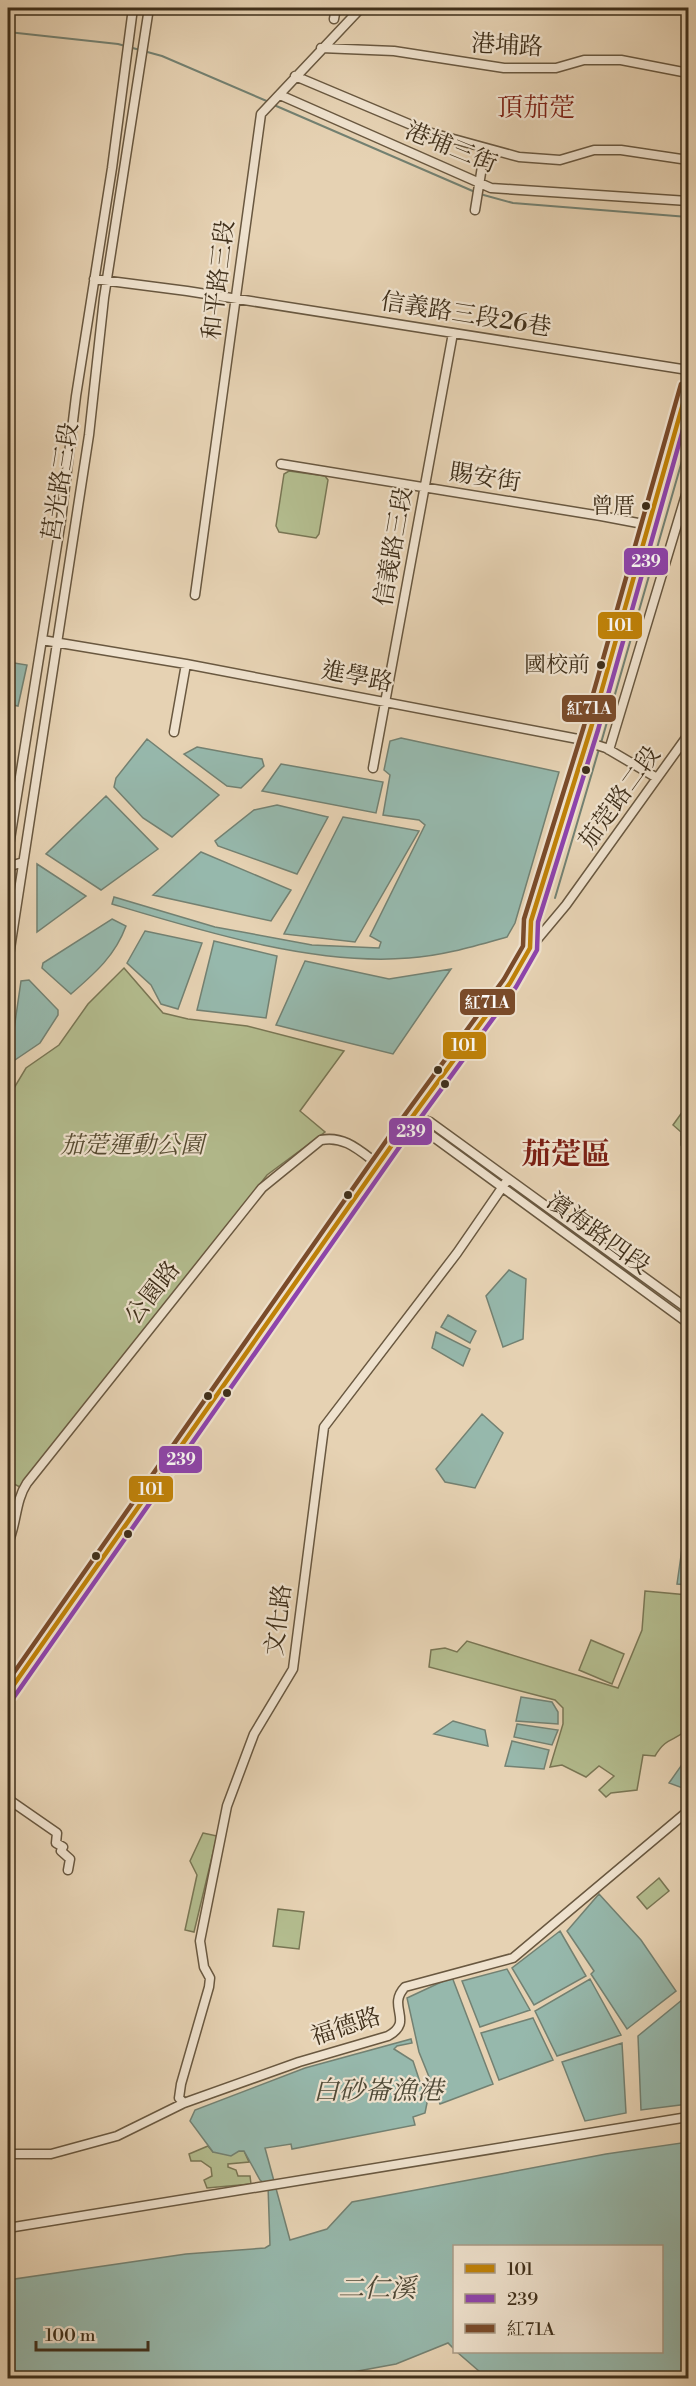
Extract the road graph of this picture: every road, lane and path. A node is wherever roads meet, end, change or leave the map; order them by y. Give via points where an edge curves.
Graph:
1 (133, 8) edge
2 (149, 8) edge
3 (336, 8) edge
4 (361, 8) edge
5 (569, 8) edge
6 (612, 8) edge
7 (334, 19) dead end
8 (321, 48) junction
9 (688, 73) edge
10 (295, 76) junction
11 (280, 95) junction
12 (485, 148) junction
13 (688, 160) edge
14 (481, 184) junction
15 (688, 201) edge
16 (476, 210) dead end
17 (94, 279) junction
18 (107, 281) junction
19 (238, 299) junction
20 (453, 333) junction
21 (688, 370) edge
22 (688, 386) edge
23 (281, 464) dead end
24 (425, 488) junction
25 (688, 488) edge
26 (648, 527) junction
27 (195, 595) dead end
28 (42, 640) junction
29 (56, 642) junction
30 (186, 664) junction
31 (386, 702) junction
32 (174, 732) dead end
33 (688, 735) edge
34 (590, 742) junction
35 (608, 749) junction
36 (374, 768) dead end
37 (657, 778) junction
38 (8, 852) edge
39 (23, 862) junction
40 (8, 867) edge
41 (530, 948) junction
42 (8, 962) edge
43 (412, 1116) junction
44 (379, 1165) junction
45 (508, 1179) junction
46 (501, 1188) junction
47 (688, 1309) edge
48 (688, 1323) edge
49 (8, 1543) edge
50 (8, 1693) edge
51 (8, 1799) edge
52 (688, 1811) edge
53 (68, 1870) dead end
54 (184, 2103) junction
55 (688, 2117) edge
56 (8, 2154) edge
57 (8, 2228) edge

1 - 17 street, 莒光路三段
2 - 18 street, 莒光路三段
3 - 7 street
4 - 8 street, 和平路三段
5 - 6 street
8 - 9 street, 港埔路 via 394,51 504,68 556,68 584,60 621,60
8 - 10 street, 和平路三段
10 - 11 street, 和平路三段
10 - 12 street via 428,132
11 - 14 street, 港埔三街
11 - 19 street, 和平路三段 via 261,114
12 - 13 street via 519,157 560,160 594,150 628,150
12 - 14 street
14 - 15 street, 港埔三街 via 491,188
14 - 16 street
17 - 18 street, 信義路三段26巷
17 - 28 street, 莒光路三段
18 - 19 street, 信義路三段26巷
18 - 29 street, 莒光路三段 via 89,435
19 - 20 street, 信義路三段26巷
19 - 27 street, 和平路三段
20 - 21 street, 信義路三段26巷
20 - 24 street, 信義路三段
22 - 26 street
23 - 24 street, 賜安街
24 - 26 street, 賜安街
24 - 31 street, 信義路三段
25 - 35 street
26 - 34 street
28 - 29 street, 進學路
28 - 38 street, 莒光路三段
29 - 30 street, 進學路
29 - 39 street, 莒光路三段
30 - 31 street, 進學路
30 - 32 street
31 - 34 street, 進學路
31 - 36 street, 信義路三段
33 - 37 street, 茄萣路二段
34 - 35 street, 進學路
34 - 41 street via 531,921
35 - 37 street, 進學路
37 - 41 street, 茄萣路二段 via 548,929
39 - 40 street
39 - 42 street, 莒光路三段
41 - 43 street, 茄萣路二段 via 510,982
43 - 44 street, 茄萣路二段
43 - 45 street, 濱海路四段 via 430,1122
43 - 46 street, 濱海路四段 via 424,1130
44 - 49 street, 公園路 via 350,1144 331,1138 321,1140 262,1188 27,1483 19,1497
44 - 50 street, 茄萣路二段
45 - 46 street, 文化路
45 - 47 street, 濱海路四段
46 - 48 street, 濱海路四段
46 - 54 street, 文化路 via 457,1253 324,1427 297,1650 290,1676 254,1734 227,1806 200,1941 209,1988 181,2084 179,2098
51 - 53 street via 57,1833 56,1843 70,1859
52 - 54 street, 福德路 via 513,1958 405,1987 398,1998 401,2023 388,2036 299,2062
54 - 56 street, 福德路 via 117,2136 51,2154
55 - 57 street

